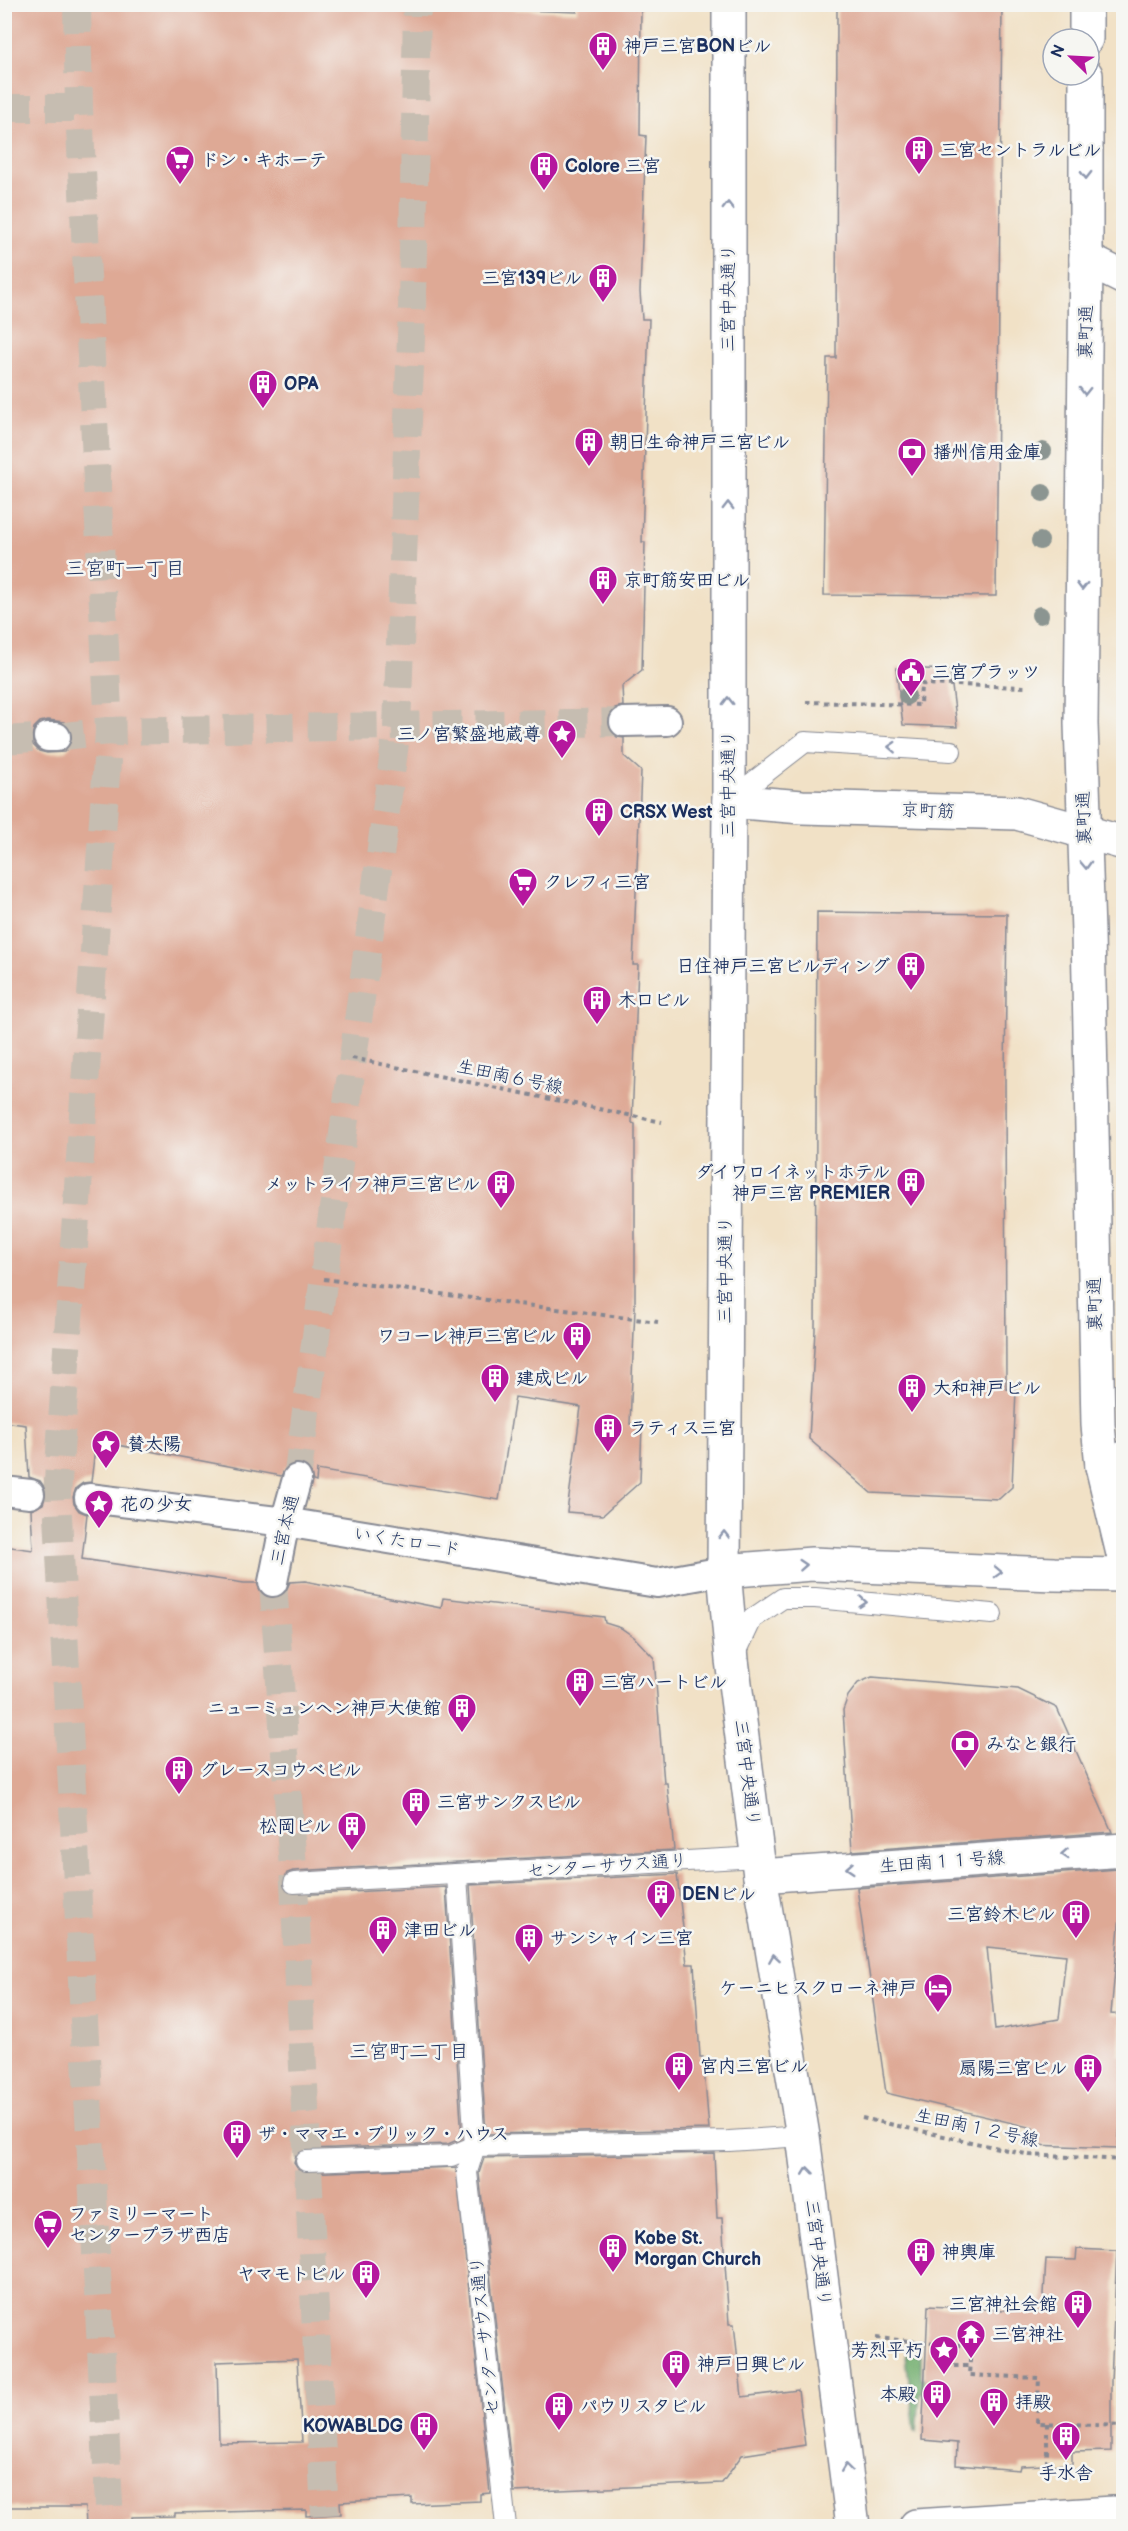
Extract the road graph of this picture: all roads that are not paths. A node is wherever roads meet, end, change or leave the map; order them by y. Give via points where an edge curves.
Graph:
1 (729, 4) edge
2 (1086, 4) edge
3 (1086, 27) edge
4 (1086, 87) edge
5 (1086, 259) junction
6 (1124, 278) edge
7 (667, 721) dead end
8 (624, 722) tunnel mouth
9 (951, 750) dead end
10 (729, 801) junction
11 (1085, 832) junction
12 (1124, 843) edge
13 (1113, 1462) edge
14 (297, 1479) tunnel mouth
15 (89, 1498) dead end
16 (285, 1522) junction
17 (1124, 1558) edge
18 (724, 1571) junction
19 (1124, 1575) edge
20 (273, 1582) tunnel mouth
21 (992, 1614) dead end
22 (732, 1660) junction
23 (1124, 1850) edge
24 (759, 1866) junction
25 (457, 1876) junction
26 (294, 1883) dead end
27 (803, 2136) junction
28 (475, 2146) junction
29 (306, 2161) dead end
30 (1124, 2515) edge
31 (506, 2526) edge
32 (853, 2526) edge
33 (916, 2526) edge

10 -> 1 street, 三宮中央通り
2 - 3 street
4 -> 5 street, 裏町通
5 - 6 street
5 -> 11 street, 裏町通 via 1080,724
7 - 8 street
9 -> 10 lane via 805,742
10 - 11 street, 京町筋 via 1017,813
18 -> 10 street, 三宮中央通り
11 - 12 street, 京町筋
11 -> 13 street, 裏町通 via 1098,1425
13 - 17 street, 裏町通
14 - 16 street, 三宮本通
15 - 16 street, いくたロード
16 - 18 street, いくたロード via 657,1583
16 - 20 street, 三宮本通
18 -> 19 street via 813,1564
18 - 22 street, 三宮中央通り
22 -> 21 lane via 752,1619 783,1598
22 - 24 street, 三宮中央通り
23 -> 24 street, 生田南１１号線
24 - 25 lane, センターサウス通り
27 -> 24 street, 三宮中央通り
25 - 26 lane, センターサウス通り
25 - 28 lane, センターサウス通り
27 - 28 lane
32 -> 27 street, 三宮中央通り
28 - 29 lane via 451,2156
28 - 31 lane, センターサウス通り via 467,2172
30 - 33 street

